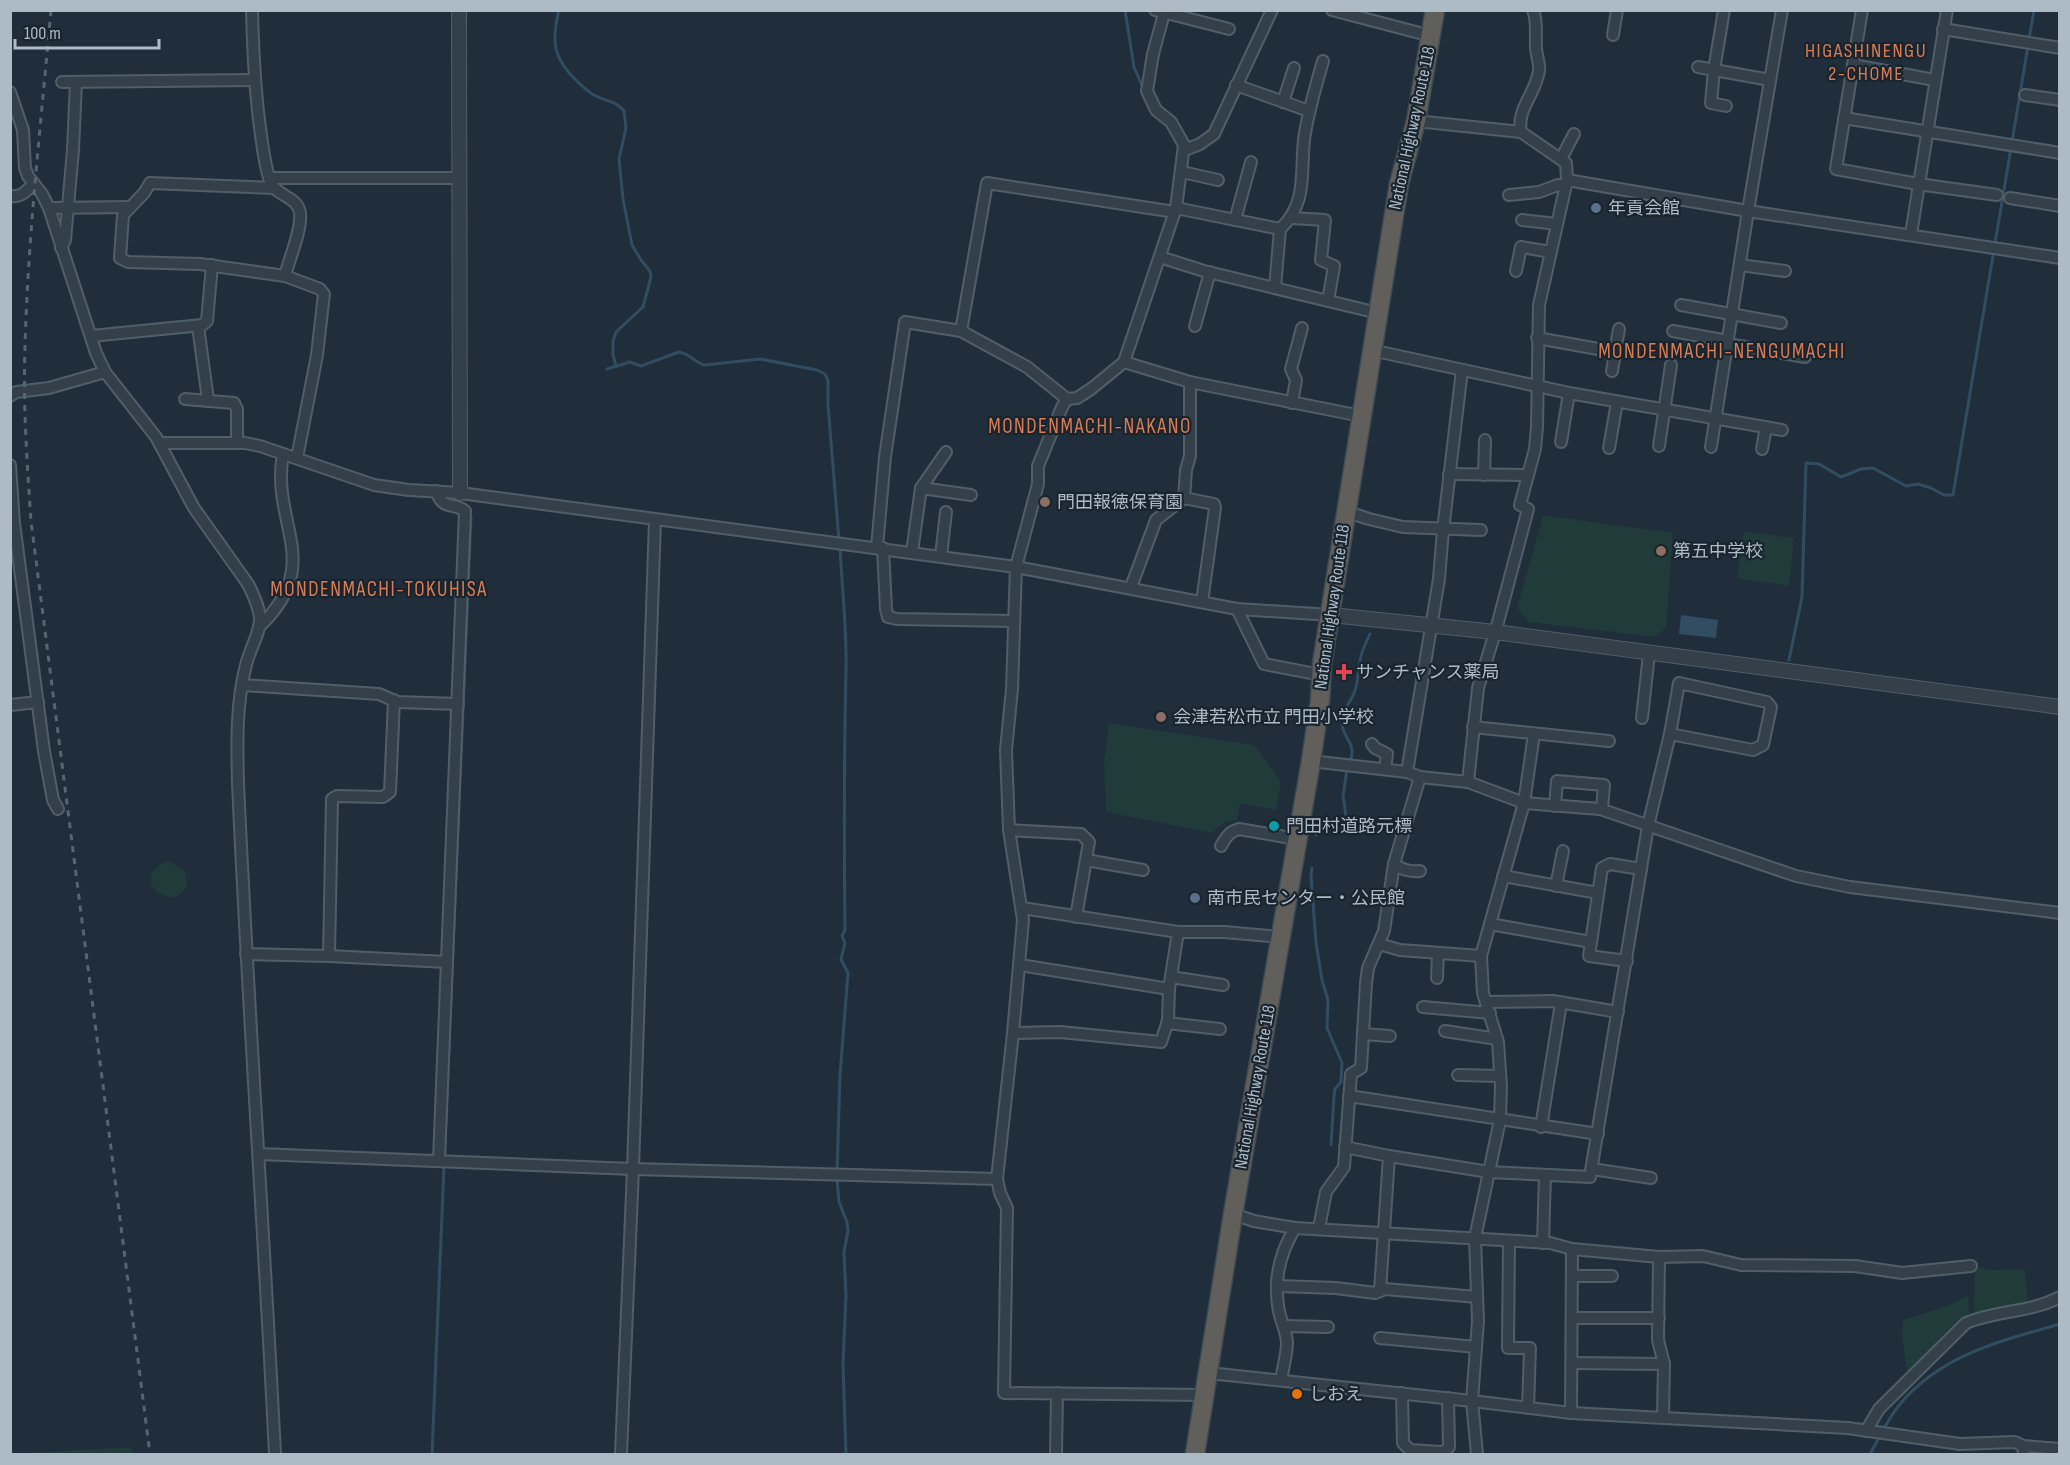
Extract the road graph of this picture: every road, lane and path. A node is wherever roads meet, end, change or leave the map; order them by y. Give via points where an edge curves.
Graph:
1 (252, 10) edge
2 (459, 10) edge
3 (1272, 10) edge
4 (1332, 10) edge
5 (1435, 10) edge
6 (1533, 10) edge
7 (1617, 10) edge
8 (1724, 10) edge
9 (1782, 10) edge
10 (1862, 10) edge
11 (1947, 10) edge
12 (1161, 11) edge
13 (1229, 29) dead end
14 (1944, 30) junction
15 (1613, 35) dead end
16 (1431, 36) junction
17 (2060, 48) edge
18 (1323, 61) dead end
19 (1853, 65) junction
20 (1698, 67) dead end
21 (1294, 68) dead end
22 (1714, 70) junction
23 (254, 80) junction
24 (1770, 80) junction
25 (1935, 80) junction
26 (62, 82) dead end
27 (76, 82) junction
28 (1236, 85) junction
29 (10, 92) edge
30 (2025, 95) dead end
31 (2060, 100) edge
32 (1283, 102) junction
33 (1726, 106) dead end
34 (1309, 111) junction
35 (15, 113) edge
36 (1844, 118) junction
37 (1416, 121) junction
38 (1521, 132) junction
39 (1927, 132) junction
40 (1574, 134) dead end
41 (1185, 150) junction
42 (2060, 153) edge
43 (1561, 159) junction
44 (1251, 162) dead end
45 (1182, 172) junction
46 (459, 178) junction
47 (1218, 180) dead end
48 (272, 183) junction
49 (1567, 183) junction
50 (33, 184) junction
51 (1918, 184) junction
52 (1509, 195) dead end
53 (1997, 195) dead end
54 (10, 196) edge
55 (2010, 198) dead end
56 (2060, 206) edge
57 (68, 207) junction
58 (130, 207) junction
59 (48, 208) junction
60 (1175, 210) junction
61 (1748, 211) junction
62 (1292, 218) junction
63 (1235, 220) junction
64 (1522, 220) dead end
65 (1557, 224) junction
66 (1280, 229) junction
67 (1911, 234) junction
68 (62, 248) junction
69 (1551, 252) junction
70 (1160, 257) junction
71 (2060, 258) edge
72 (212, 265) junction
73 (1740, 265) junction
74 (1516, 271) dead end
75 (1785, 271) dead end
76 (1210, 272) junction
77 (285, 276) junction
78 (1275, 288) junction
79 (1328, 301) junction
80 (1681, 305) dead end
81 (1378, 313) junction
82 (1732, 314) junction
83 (1781, 323) dead end
84 (198, 326) junction
85 (1195, 326) dead end
86 (1302, 328) dead end
87 (1618, 328) dead end
88 (961, 331) junction
89 (1673, 331) dead end
90 (91, 336) junction
91 (1537, 338) junction
92 (1728, 342) junction
93 (1371, 350) junction
94 (1615, 352) junction
95 (1805, 357) dead end
96 (1124, 362) junction
97 (1671, 365) dead end
98 (1462, 370) junction
99 (1612, 371) dead end
100 (105, 372) junction
101 (1190, 382) junction
102 (1536, 387) junction
103 (1569, 393) junction
104 (11, 395) edge
105 (186, 399) dead end
106 (1067, 399) junction
107 (208, 400) junction
108 (1617, 402) junction
109 (1292, 403) junction
110 (1664, 410) junction
111 (1361, 416) junction
112 (1716, 419) junction
113 (1766, 427) junction
114 (1782, 430) dead end
115 (1485, 440) dead end
116 (237, 442) junction
117 (1561, 442) dead end
118 (160, 443) junction
119 (1659, 446) dead end
120 (1712, 447) dead end
121 (1609, 448) dead end
122 (1762, 449) dead end
123 (946, 452) dead end
124 (283, 454) junction
125 (297, 458) junction
126 (10, 465) edge
127 (1449, 474) junction
128 (1484, 475) junction
129 (1527, 475) junction
130 (921, 488) junction
131 (436, 492) junction
132 (460, 493) junction
133 (971, 495) dead end
134 (1184, 498) junction
135 (1346, 511) junction
136 (946, 512) dead end
137 (655, 520) junction
138 (13, 523) edge
139 (1443, 530) junction
140 (1481, 530) dead end
141 (880, 547) junction
142 (912, 552) junction
143 (941, 556) junction
144 (1016, 567) junction
145 (1131, 587) junction
146 (1202, 602) junction
147 (1238, 609) junction
148 (1331, 615) junction
149 (1013, 621) junction
150 (1431, 626) junction
151 (260, 627) junction
152 (1495, 632) junction
153 (1650, 654) junction
154 (1321, 675) junction
155 (242, 685) junction
156 (394, 700) junction
157 (38, 702) junction
158 (458, 704) junction
159 (10, 705) edge
160 (2060, 707) edge
161 (1642, 718) dead end
162 (1473, 727) junction
163 (1534, 734) junction
164 (1670, 734) junction
165 (1609, 741) dead end
166 (1372, 744) dead end
167 (1311, 761) junction
168 (1385, 769) junction
169 (1407, 772) junction
170 (1420, 777) junction
171 (1468, 782) junction
172 (1524, 803) junction
173 (1555, 806) junction
174 (58, 809) dead end
175 (1602, 809) junction
176 (1648, 826) junction
177 (1009, 830) junction
178 (1297, 838) junction
179 (1221, 846) dead end
180 (1563, 851) dead end
181 (1086, 860) junction
182 (1394, 864) junction
183 (1641, 869) junction
184 (1143, 870) dead end
185 (1420, 871) dead end
186 (1503, 876) junction
187 (1556, 886) junction
188 (1598, 893) junction
189 (1022, 908) junction
190 (2060, 913) edge
191 (1076, 916) junction
192 (1490, 924) junction
193 (1178, 932) junction
194 (1281, 938) junction
195 (1591, 942) junction
196 (1379, 944) junction
197 (1438, 953) junction
198 (246, 954) junction
199 (329, 956) junction
200 (1481, 956) junction
201 (1626, 961) junction
202 (447, 962) junction
203 (1020, 965) junction
204 (1437, 978) dead end
205 (1170, 983) junction
206 (1223, 985) dead end
207 (1561, 1003) junction
208 (1422, 1006) dead end
209 (1488, 1008) junction
210 (1618, 1012) junction
211 (1167, 1023) junction
212 (1220, 1029) dead end
213 (1445, 1031) dead end
214 (1013, 1033) junction
215 (1363, 1034) junction
216 (1390, 1036) dead end
217 (1497, 1039) junction
218 (1458, 1075) dead end
219 (1500, 1076) junction
220 (1349, 1096) junction
221 (1500, 1120) junction
222 (1541, 1127) junction
223 (1598, 1134) junction
224 (1345, 1147) junction
225 (259, 1154) junction
226 (1389, 1156) junction
227 (440, 1160) junction
228 (633, 1168) junction
229 (1592, 1168) junction
230 (1489, 1172) junction
231 (1545, 1175) junction
232 (1651, 1178) dead end
233 (997, 1179) junction
234 (1233, 1214) junction
235 (1295, 1228) junction
236 (1319, 1228) junction
237 (1382, 1232) junction
238 (1474, 1238) junction
239 (1509, 1240) junction
240 (1544, 1243) junction
241 (1572, 1249) junction
242 (1659, 1257) junction
243 (1971, 1266) dead end
244 (1572, 1276) junction
245 (1612, 1276) dead end
246 (1278, 1286) junction
247 (1380, 1291) junction
248 (1477, 1297) junction
249 (2060, 1297) edge
250 (1572, 1318) junction
251 (1659, 1318) junction
252 (1285, 1326) junction
253 (1328, 1328) dead end
254 (1380, 1338) dead end
255 (1476, 1347) junction
256 (1572, 1362) junction
257 (1664, 1364) junction
258 (1209, 1373) junction
259 (1281, 1380) junction
260 (1057, 1393) junction
261 (1402, 1393) junction
262 (1204, 1395) junction
263 (1448, 1398) junction
264 (1472, 1401) junction
265 (1528, 1408) junction
266 (1571, 1413) junction
267 (1663, 1418) junction
268 (1866, 1431) junction
269 (1965, 1449) edge
270 (2060, 1449) edge
271 (2024, 1450) edge
272 (275, 1455) edge
273 (621, 1455) edge
274 (1056, 1455) edge
275 (1195, 1455) edge
276 (1477, 1455) edge

1 - 23 street
2 - 46 street
3 - 28 street
4 - 16 street
5 - 16 highway, National Highway Route 118
6 - 38 street via 1540,70 1523,110
7 - 15 street
8 - 22 street
9 - 24 street
10 - 19 street
11 - 14 street
12 - 13 street
12 - 41 street via 1147,91 1156,110 1181,136
14 - 17 street
14 - 25 street
16 - 37 highway, National Highway Route 118
18 - 34 street
19 - 25 street
19 - 36 street
20 - 22 street
21 - 32 street
22 - 24 street
22 - 33 street via 1711,103
23 - 27 street
23 - 48 street via 265,164
24 - 61 street
25 - 39 street
26 - 27 street
27 - 57 street
28 - 32 street
28 - 41 street via 1214,134
29 - 35 street
30 - 31 street
32 - 34 street
34 - 62 street via 1304,136 1304,179
35 - 50 street via 24,143 25,168
36 - 39 street
36 - 51 street via 1836,169
37 - 38 street
37 - 81 highway, National Highway Route 118 via 1400,176
38 - 43 street
39 - 42 street
39 - 51 street
40 - 43 street
41 - 45 street
43 - 49 street via 1566,163
44 - 63 street
45 - 47 street
45 - 60 street
46 - 48 street
46 - 132 street
48 - 58 street via 154,182
48 - 77 street via 295,202 299,211
49 - 52 street via 1539,192
49 - 61 street
49 - 65 street
50 - 54 street via 23,194
50 - 59 street
51 - 53 street
51 - 67 street
55 - 56 street
57 - 58 street
57 - 59 street
57 - 68 street
58 - 72 street via 121,220 123,261
59 - 68 street
60 - 63 street
60 - 70 street
60 - 88 street via 987,183
61 - 67 street
61 - 73 street
62 - 66 street
62 - 79 street via 1324,220 1321,260 1334,266
63 - 66 street
64 - 65 street
65 - 69 street
66 - 78 street
67 - 71 street
68 - 90 street
69 - 74 street via 1521,247
69 - 91 street via 1539,305
70 - 76 street
70 - 96 street
72 - 77 street
72 - 84 street via 207,321
73 - 75 street
73 - 82 street
76 - 78 street
76 - 85 street
77 - 125 street via 324,294 317,355
78 - 79 street
79 - 81 street
80 - 82 street
81 - 93 highway, National Highway Route 118
82 - 83 street
82 - 92 street
84 - 90 street
84 - 107 street
86 - 109 street via 1291,369 1296,380
87 - 94 street
88 - 106 street via 1028,367
88 - 141 street via 905,322 885,457
89 - 92 street
90 - 100 street
91 - 94 street
91 - 102 street
92 - 95 street
92 - 112 street
93 - 98 street
93 - 111 highway, National Highway Route 118
94 - 99 street
96 - 101 street
96 - 106 street via 1091,389
97 - 110 street
98 - 102 street
98 - 127 street
100 - 104 street
100 - 118 street
101 - 109 street
101 - 134 street via 1190,456
102 - 103 street
102 - 129 street via 1535,449
103 - 108 street
103 - 117 street
105 - 107 street
106 - 144 street via 1038,466 1038,484
107 - 116 street via 234,403
108 - 110 street
108 - 121 street
109 - 111 street
110 - 112 street
110 - 119 street
111 - 135 highway, National Highway Route 118
112 - 113 street
112 - 120 street
113 - 114 street
113 - 122 street
115 - 128 street
116 - 118 street
116 - 124 street
118 - 151 street via 195,508 248,584
123 - 130 street
124 - 125 street
124 - 151 street via 281,482 294,563 283,597
125 - 131 street via 374,485
126 - 138 street
127 - 128 street
127 - 139 street
128 - 129 street
129 - 152 street via 1520,505 1528,509
130 - 133 street
130 - 142 street
131 - 132 street
131 - 158 street via 444,504 465,511
132 - 137 street
134 - 145 street via 1156,520
134 - 146 street via 1214,504 1215,508
135 - 139 street via 1403,527
135 - 148 highway, National Highway Route 118
136 - 143 street
137 - 141 street
137 - 228 street
138 - 157 street
139 - 140 street
139 - 150 street
141 - 142 street
141 - 149 street via 888,617
142 - 143 street
143 - 144 street
144 - 145 street
144 - 149 street
145 - 146 street
146 - 147 street
147 - 148 street
147 - 154 street via 1264,664
148 - 150 street
148 - 154 highway, National Highway Route 118
149 - 177 street via 1012,689 1005,750
150 - 152 street
150 - 169 street
151 - 155 street
152 - 153 street
152 - 162 street via 1478,688
153 - 160 street
153 - 161 street
154 - 167 highway, National Highway Route 118
155 - 156 street via 379,694
155 - 198 street via 237,752
156 - 158 street
156 - 199 street via 390,792 383,797 332,799
157 - 159 street
157 - 174 street via 53,800
158 - 202 street
162 - 163 street
162 - 171 street
163 - 165 street
163 - 172 street
164 - 164 street via 1679,683 1767,702 1771,707 1763,745 1753,750
164 - 176 street
166 - 168 street via 1387,754
167 - 168 street
167 - 178 highway, National Highway Route 118
168 - 169 street
169 - 170 street
170 - 171 street
170 - 182 street
171 - 172 street
172 - 173 street
172 - 186 street
173 - 175 street
173 - 175 street via 1557,781 1604,786
175 - 176 street
176 - 183 street
176 - 190 street via 1796,876 1850,887
177 - 181 street via 1081,834 1089,842
177 - 189 street
178 - 179 street via 1239,829 1227,836
178 - 194 highway, National Highway Route 118
180 - 187 street
181 - 184 street
181 - 191 street
182 - 185 street
182 - 196 street
183 - 188 street via 1605,866
183 - 201 street
186 - 187 street
186 - 192 street
187 - 188 street
188 - 195 street
189 - 191 street
189 - 203 street
191 - 193 street
192 - 195 street
192 - 200 street
193 - 194 street
193 - 205 street
194 - 234 highway, National Highway Route 118
195 - 201 street via 1588,956
196 - 197 street
196 - 215 street via 1368,968
197 - 200 street
197 - 204 street
198 - 199 street
198 - 225 street
199 - 202 street
200 - 209 street
201 - 210 street
202 - 227 street
203 - 205 street
203 - 214 street
205 - 206 street
205 - 211 street
207 - 209 street
207 - 210 street
207 - 222 street
208 - 209 street
209 - 217 street
210 - 223 street
211 - 212 street
211 - 214 street via 1161,1042 1060,1032
213 - 217 street
214 - 233 street
215 - 216 street
215 - 220 street via 1361,1068 1352,1074
217 - 219 street
218 - 219 street
219 - 221 street
220 - 221 street
220 - 224 street
221 - 222 street
221 - 230 street
222 - 223 street
223 - 229 street
224 - 226 street
224 - 236 street via 1344,1167 1326,1192
225 - 227 street
225 - 272 street
226 - 230 street
226 - 237 street
227 - 228 street
228 - 233 street
228 - 273 street
229 - 231 street via 1590,1177
229 - 232 street
230 - 231 street
230 - 238 street
231 - 240 street
233 - 260 street via 1006,1208 1004,1393
234 - 235 street
234 - 258 highway, National Highway Route 118
235 - 236 street
235 - 246 street via 1284,1246
236 - 237 street
237 - 238 street
237 - 247 street
238 - 239 street
238 - 248 street
239 - 240 street
239 - 265 street via 1508,1348 1530,1348
240 - 241 street
241 - 242 street
241 - 244 street
242 - 243 street via 1703,1256 1741,1264 1855,1266 1902,1272
242 - 251 street
244 - 245 street
244 - 250 street
246 - 247 street
246 - 252 street via 1278,1305
247 - 248 street
248 - 255 street
249 - 268 street via 2023,1311 1966,1323 1879,1410
250 - 251 street
250 - 256 street
251 - 257 street via 1658,1340
252 - 253 street
252 - 259 street via 1287,1344
254 - 255 street
255 - 264 street
256 - 257 street
256 - 266 street
257 - 267 street
258 - 259 street
258 - 262 highway, National Highway Route 118
259 - 261 street
260 - 262 street
260 - 274 street
261 - 263 street
261 - 263 street via 1403,1443 1410,1450 1445,1451 1449,1447
262 - 275 highway, National Highway Route 118
263 - 264 street
264 - 265 street
264 - 276 street
265 - 266 street
266 - 267 street
267 - 268 street
268 - 269 street
269 - 271 street via 2015,1442
270 - 271 street

